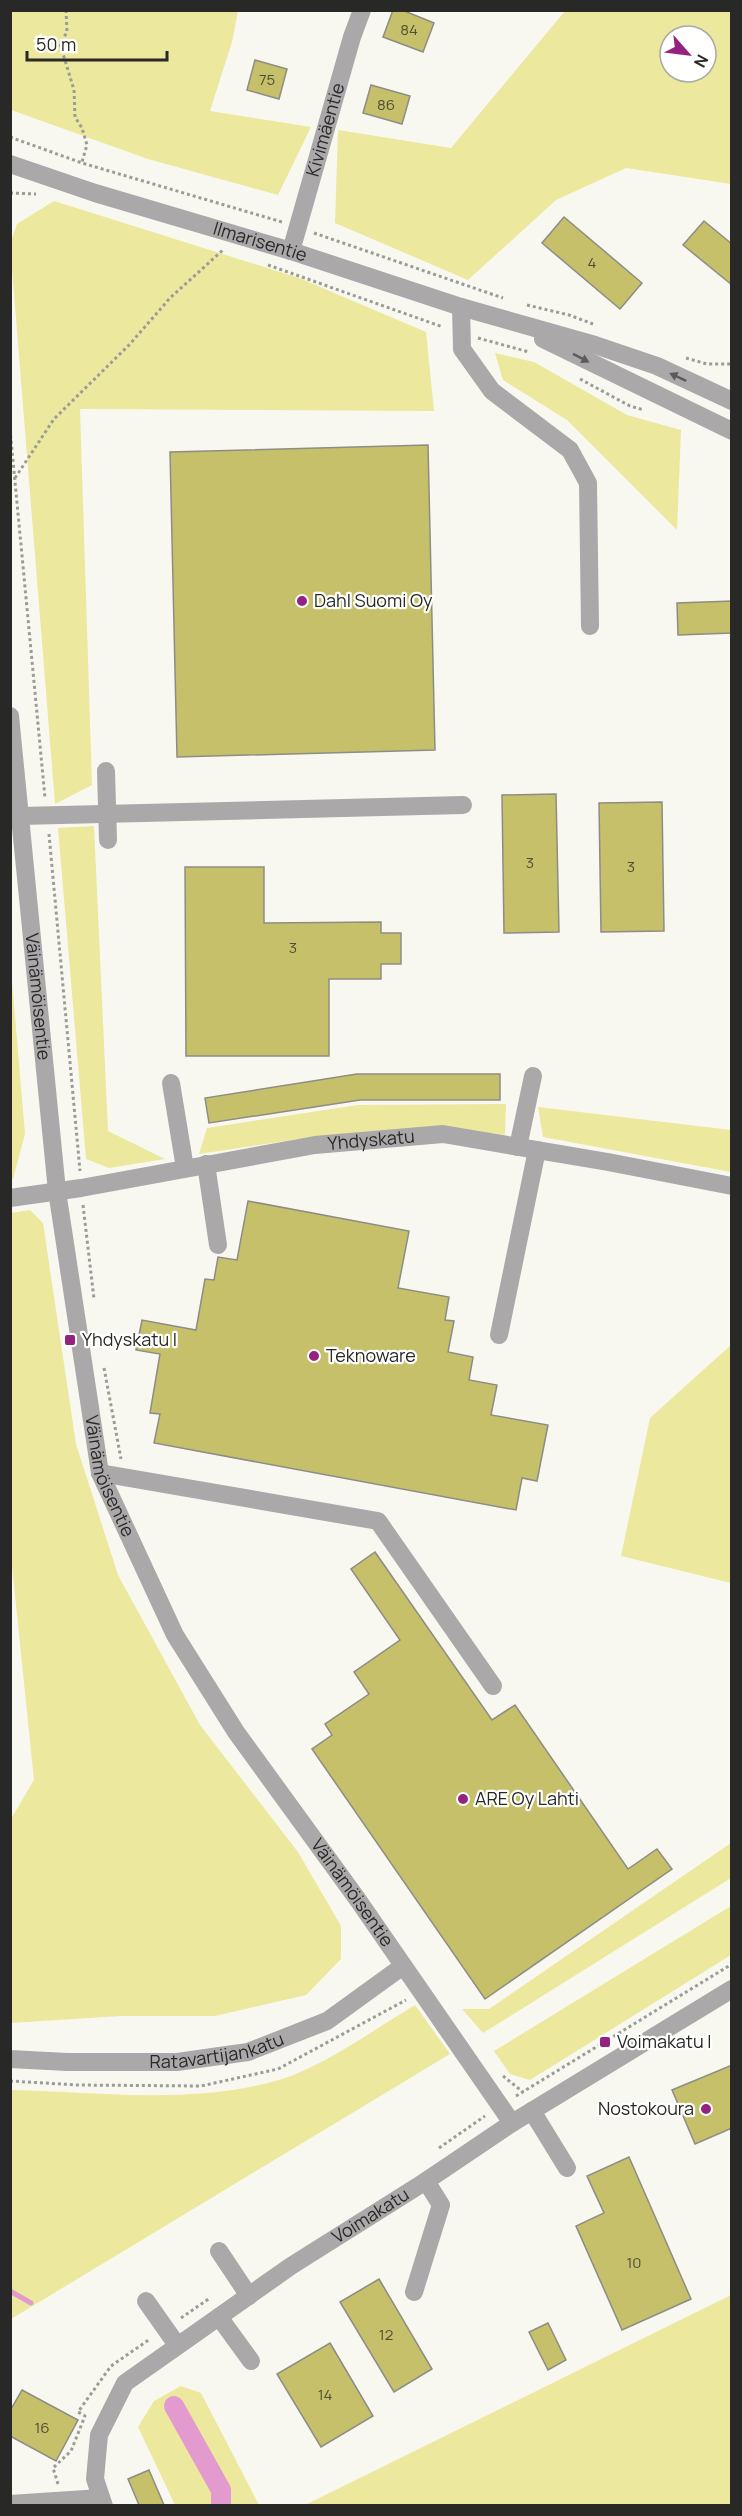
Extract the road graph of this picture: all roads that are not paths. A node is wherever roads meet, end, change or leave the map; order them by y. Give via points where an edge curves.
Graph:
1 (362, 10) edge
2 (10, 164) edge
3 (291, 251) junction
4 (461, 307) junction
5 (510, 322) junction
6 (732, 401) edge
7 (732, 431) edge
8 (590, 626) dead end
9 (10, 716) edge
10 (106, 771) dead end
11 (463, 805) dead end
12 (107, 812) junction
13 (20, 816) junction
14 (108, 840) dead end
15 (532, 1076) dead end
16 (171, 1083) dead end
17 (518, 1147) junction
18 (537, 1150) junction
19 (206, 1164) junction
20 (185, 1168) junction
21 (732, 1186) edge
22 (57, 1191) junction
23 (10, 1198) edge
24 (218, 1245) dead end
25 (499, 1335) dead end
26 (100, 1473) junction
27 (493, 1686) dead end
28 (403, 1966) junction
29 (732, 1989) edge
30 (10, 2059) edge
31 (532, 2111) junction
32 (513, 2123) junction
33 (567, 2168) dead end
34 (426, 2181) junction
35 (219, 2251) dead end
36 (414, 2292) dead end
37 (249, 2296) junction
38 (146, 2301) dead end
39 (219, 2317) junction
40 (177, 2345) junction
41 (251, 2361) dead end
42 (102, 2502) edge
43 (10, 2504) edge

1 - 3 street, Kivimäentie
2 - 3 street, Ilmarisentie
3 - 4 street, Ilmarisentie
4 - 5 street, Ilmarisentie
4 - 8 street via 462,349 492,391 570,450 588,483
6 -> 5 street, Ilmarisentie via 657,366
5 -> 7 street, Ilmarisentie
9 - 13 street, Väinämöisentie
10 - 12 street
11 - 12 street
12 - 13 street
12 - 14 street
13 - 22 street, Väinämöisentie
15 - 17 street
16 - 20 street
17 - 18 street, Yhdyskatu
17 - 19 street, Yhdyskatu via 443,1134 315,1145
18 - 21 street, Yhdyskatu
18 - 25 street
19 - 20 street, Yhdyskatu
19 - 24 street
20 - 22 street, Yhdyskatu
22 - 23 street, Yhdyskatu
22 - 26 street, Väinämöisentie
26 - 27 street via 378,1521
26 - 28 street, Väinämöisentie via 175,1635 236,1732
28 - 30 street, Ratavartijankatu via 327,2020 248,2052 177,2062
28 - 32 street, Väinämöisentie
29 - 31 street, Voimakatu
31 - 32 street, Voimakatu
31 - 33 street
32 - 34 street, Voimakatu
34 - 36 street via 441,2205
34 - 37 street, Voimakatu
35 - 37 street
37 - 39 street, Voimakatu
38 - 40 street
39 - 40 street, Voimakatu
39 - 41 street
40 - 42 street, Voimakatu via 125,2383 99,2435 95,2479
42 - 43 street

